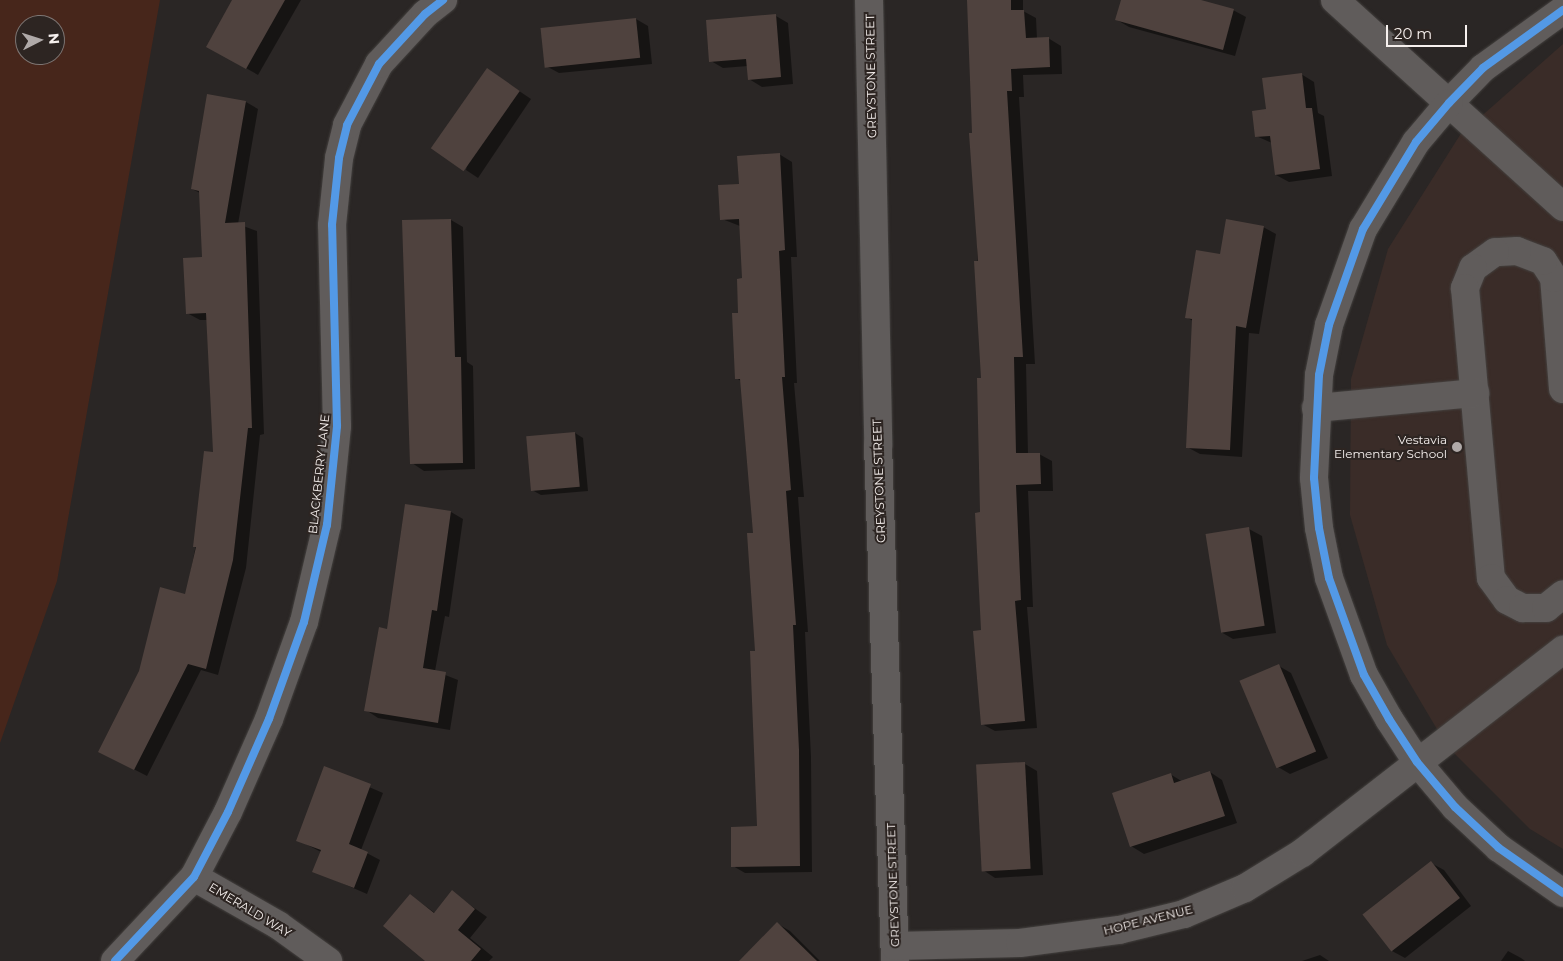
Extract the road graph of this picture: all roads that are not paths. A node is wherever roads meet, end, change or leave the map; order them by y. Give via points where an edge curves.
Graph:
1 (443, 0) edge
2 (869, 0) edge
3 (1335, 0) edge
4 (1563, 10) edge
5 (1449, 103) junction
6 (1563, 207) edge
7 (1563, 389) edge
8 (1475, 393) junction
9 (1316, 408) junction
10 (1563, 594) edge
11 (1563, 650) edge
12 (1417, 762) junction
13 (194, 877) junction
14 (1563, 893) edge
15 (895, 954) edge
16 (115, 961) edge
17 (328, 961) edge

1 - 13 street, BLACKBERRY LANE via 425,14 379,64 347,125 339,158 332,225 337,426 327,525 304,622 269,719 228,812
2 - 15 street, GREYSTONE STREET via 878,454
3 - 5 street
4 - 5 street via 1483,68
5 - 6 street
5 - 9 street via 1416,142 1363,229 1329,325
7 - 8 street via 1554,278 1543,261 1517,250 1495,252 1473,268 1465,288
8 - 9 street
8 - 10 street via 1491,578 1508,600 1523,608 1546,608
9 - 12 street via 1314,478 1329,578 1364,674
11 - 12 street, HOPE AVENUE
12 - 14 street via 1456,807 1499,848
12 - 15 street, HOPE AVENUE via 1302,853 1245,888 1184,914 1119,930 1020,944
13 - 16 street, BLACKBERRY LANE
13 - 17 street, EMERALD WAY via 278,924

